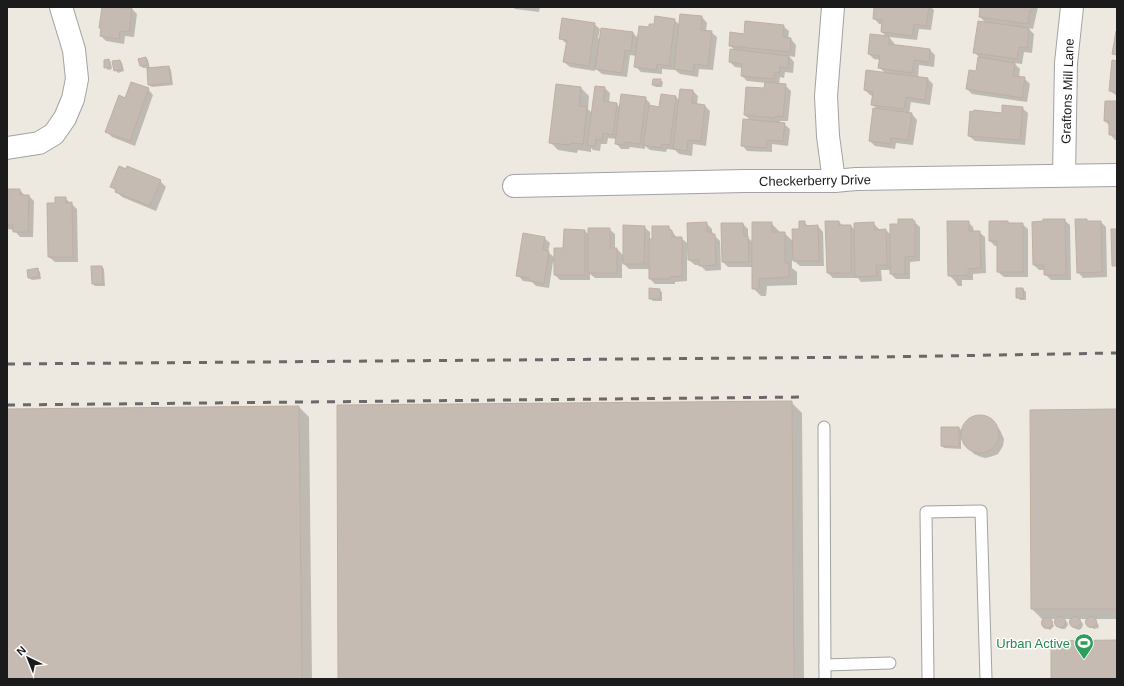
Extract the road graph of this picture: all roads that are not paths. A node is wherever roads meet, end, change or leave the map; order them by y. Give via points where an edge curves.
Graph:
1 (61, 7) edge
2 (833, 7) edge
3 (1072, 7) edge
4 (7, 148) edge
5 (1064, 175) junction
6 (1117, 175) edge
7 (834, 181) junction
8 (514, 186) dead end
9 (824, 427) dead end
10 (890, 663) dead end
11 (825, 665) junction
12 (825, 679) edge
13 (928, 679) edge
14 (986, 679) edge

1 - 4 street via 74,50 77,79 66,118 54,134 40,143
2 - 7 street via 826,96
3 - 5 street, Graftons Mill Lane via 1066,63
5 - 6 street, Checkerberry Drive
5 - 7 street, Checkerberry Drive
7 - 8 street, Checkerberry Drive
9 - 11 lane
10 - 11 lane
11 - 12 lane
13 - 14 lane via 926,512 981,511

